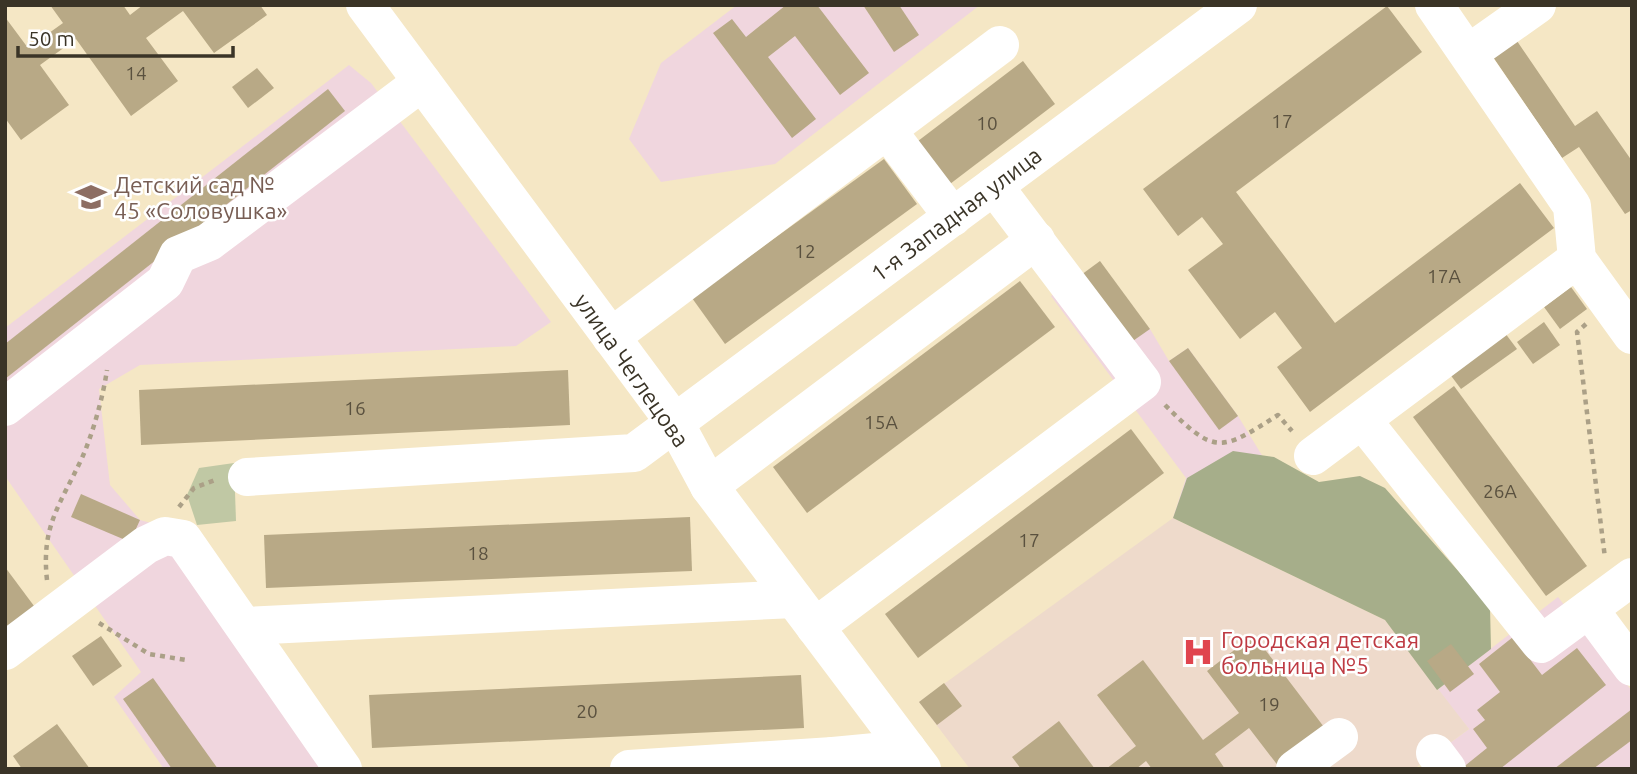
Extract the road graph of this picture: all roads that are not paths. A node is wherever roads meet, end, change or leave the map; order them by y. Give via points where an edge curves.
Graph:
1 (365, 5) edge
2 (1238, 5) edge
3 (1434, 5) edge
4 (1537, 5) edge
5 (1000, 45) dead end
6 (1469, 53) junction
7 (422, 82) junction
8 (887, 130) junction
9 (994, 186) junction
10 (953, 217) junction
11 (1036, 240) junction
12 (1577, 259) junction
13 (1632, 335) edge
14 (611, 337) junction
15 (5, 407) edge
16 (1363, 421) junction
17 (675, 423) junction
18 (1314, 456) road end
19 (247, 477) road end
20 (709, 486) junction
21 (1610, 593) edge
22 (805, 613) junction
23 (246, 626) junction
24 (5, 651) edge
25 (1632, 667) edge
26 (1339, 737) dead end
27 (915, 759) edge
28 (826, 763) edge
29 (343, 769) edge
30 (629, 769) edge
31 (1294, 769) edge

1 - 7 street, улица Чеглецова
2 - 9 street, 1-я Западная улица
3 - 6 street
4 - 6 street
5 - 8 street
6 - 12 street via 1572,205
7 - 14 street, улица Чеглецова
7 - 15 street via 209,242 178,255 165,282
8 - 10 street
8 - 14 street
9 - 10 street, 1-я Западная улица
9 - 11 street
10 - 17 street, 1-я Западная улица
11 - 20 street
11 - 22 street via 1142,382
12 - 13 street
12 - 16 street
14 - 17 street, улица Чеглецова
16 - 18 street
16 - 21 street via 1541,644
17 - 19 street, 1-я Западная улица via 634,453
17 - 20 street, улица Чеглецова
20 - 22 street, улица Чеглецова
21 - 25 street
22 - 23 street
22 - 27 street, улица Чеглецова
23 - 24 street via 183,538 165,536 146,545
23 - 29 street
26 - 31 street
27 - 28 street
28 - 30 street

